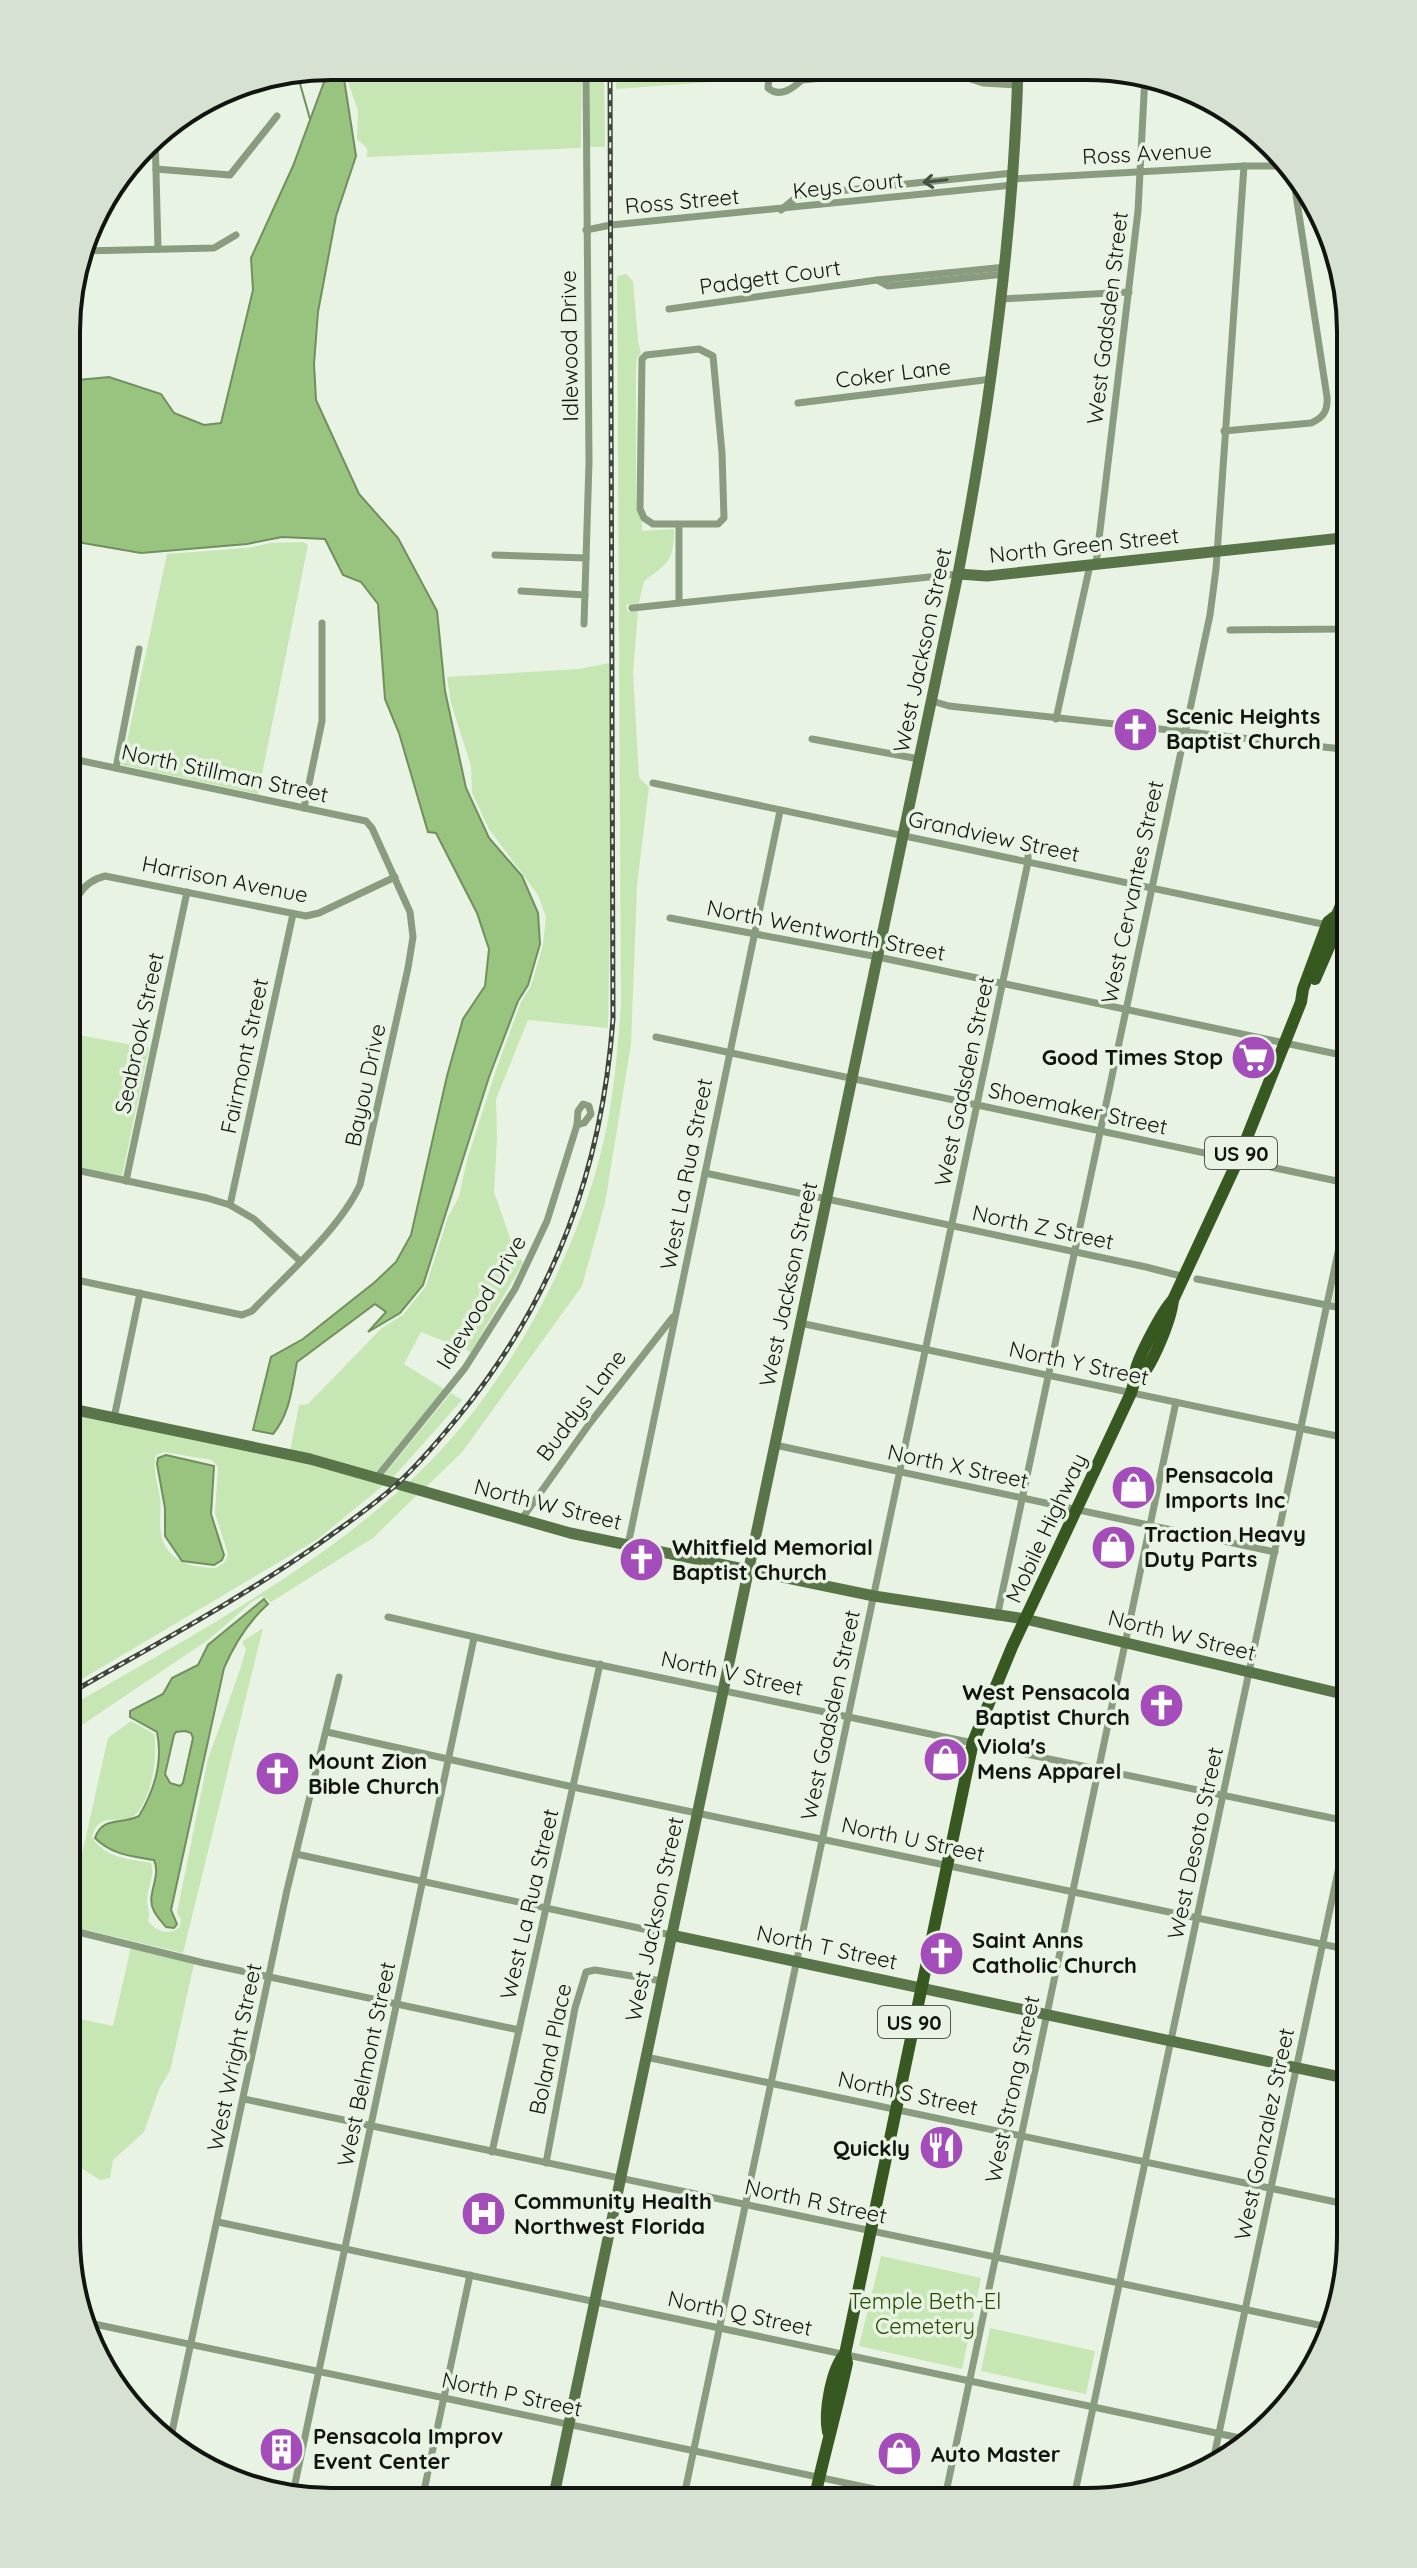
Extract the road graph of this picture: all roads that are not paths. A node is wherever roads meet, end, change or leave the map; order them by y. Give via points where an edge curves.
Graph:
1 (586, 80) edge
2 (974, 80) edge
3 (1017, 80) edge
4 (1017, 85) junction
5 (1144, 87) edge
6 (277, 116) dead end
7 (156, 152) edge
8 (1244, 166) junction
9 (1275, 166) edge
10 (156, 169) junction
11 (1141, 171) junction
12 (1013, 179) junction
13 (1296, 193) edge
14 (781, 210) junction
15 (586, 230) junction
16 (236, 235) dead end
17 (158, 249) junction
18 (93, 251) edge
19 (1005, 271) junction
20 (1129, 292) junction
21 (1002, 299) junction
22 (669, 309) dead end
23 (992, 379) junction
24 (798, 403) dead end
25 (1224, 431) junction
26 (679, 525) junction
27 (1337, 538) edge
28 (1217, 551) junction
29 (495, 555) dead end
30 (586, 558) junction
31 (1093, 565) junction
32 (958, 574) junction
33 (521, 591) dead end
34 (585, 595) junction
35 (679, 602) junction
36 (632, 608) dead end
37 (322, 623) dead end
38 (584, 624) dead end
39 (1337, 629) edge
40 (1230, 630) dead end
41 (139, 649) dead end
42 (932, 701) junction
43 (1056, 719) junction
44 (1185, 732) junction
45 (812, 739) dead end
46 (1337, 748) edge
47 (919, 759) junction
48 (80, 760) edge
49 (116, 768) junction
50 (653, 783) dead end
51 (304, 808) junction
52 (780, 811) junction
53 (372, 828) joint
54 (903, 835) junction
55 (1028, 842) dead end
56 (1028, 862) junction
57 (395, 877) junction
58 (1153, 888) junction
59 (187, 892) junction
60 (80, 893) edge
61 (293, 914) junction
62 (670, 918) dead end
63 (1337, 924) edge
64 (1337, 927) edge
65 (754, 934) junction
66 (878, 957) junction
67 (1003, 983) junction
68 (1127, 1009) junction
69 (656, 1037) dead end
70 (1285, 1044) junction
71 (729, 1052) junction
72 (1337, 1054) edge
73 (852, 1078) junction
74 (977, 1105) junction
75 (577, 1125) dead end
76 (1102, 1133) junction
77 (1238, 1160) junction
78 (80, 1171) edge
79 (705, 1173) junction
80 (126, 1181) junction
81 (1337, 1181) edge
82 (826, 1200) junction
83 (230, 1205) junction
84 (951, 1226) junction
85 (1076, 1252) junction
86 (1337, 1260) edge
87 (300, 1261) junction
88 (1191, 1278) junction
89 (80, 1281) edge
90 (140, 1293) junction
91 (1327, 1305) junction
92 (1336, 1307) edge
93 (674, 1315) junction
94 (800, 1323) junction
95 (926, 1349) junction
96 (1049, 1375) junction
97 (1134, 1387) junction
98 (1176, 1402) junction
99 (80, 1411) edge
100 (114, 1418) junction
101 (1301, 1428) junction
102 (1336, 1436) edge
103 (775, 1445) junction
104 (899, 1472) junction
105 (377, 1477) junction
106 (1023, 1499) junction
107 (1076, 1510) junction
108 (521, 1520) junction
109 (1150, 1525) junction
110 (628, 1545) junction
111 (1275, 1552) junction
112 (748, 1570) junction
113 (874, 1596) junction
114 (388, 1617) dead end
115 (997, 1617) junction
116 (1025, 1619) junction
117 (474, 1638) junction
118 (1125, 1641) junction
119 (600, 1664) junction
120 (1249, 1672) junction
121 (339, 1677) dead end
122 (722, 1689) junction
123 (1336, 1693) edge
124 (848, 1715) junction
125 (327, 1732) junction
126 (973, 1742) junction
127 (448, 1759) junction
128 (1099, 1768) junction
129 (573, 1787) junction
130 (1224, 1795) junction
131 (697, 1811) junction
132 (1336, 1818) edge
133 (823, 1838) junction
134 (296, 1854) junction
135 (946, 1866) junction
136 (1336, 1879) edge
137 (422, 1882) junction
138 (1072, 1890) junction
139 (546, 1908) junction
140 (1197, 1917) junction
141 (80, 1932) edge
142 (671, 1935) junction
143 (1322, 1944) junction
144 (1336, 1947) edge
145 (797, 1961) junction
146 (269, 1977) junction
147 (662, 1981) junction
148 (921, 1986) junction
149 (397, 2004) junction
150 (1046, 2014) junction
151 (519, 2030) junction
152 (1171, 2041) junction
153 (646, 2057) junction
154 (1297, 2068) junction
155 (1336, 2076) edge
156 (772, 2083) junction
157 (244, 2099) junction
158 (896, 2108) junction
159 (372, 2125) junction
160 (1020, 2135) junction
161 (492, 2152) junction
162 (546, 2163) junction
163 (1145, 2163) junction
164 (620, 2178) junction
165 (1271, 2189) junction
166 (1336, 2202) edge
167 (745, 2204) junction
168 (218, 2222) junction
169 (870, 2231) junction
170 (346, 2249) junction
171 (995, 2257) junction
172 (470, 2275) junction
173 (1120, 2284) junction
174 (595, 2301) junction
175 (1245, 2310) junction
176 (96, 2324) edge
177 (1320, 2325) edge
178 (720, 2328) junction
179 (191, 2345) junction
180 (845, 2354) junction
181 (320, 2372) junction
182 (969, 2380) junction
183 (444, 2398) junction
184 (1094, 2407) junction
185 (568, 2425) junction
186 (172, 2431) edge
187 (1219, 2433) junction
188 (1237, 2437) edge
189 (693, 2450) junction
190 (1215, 2452) edge
191 (819, 2476) junction
192 (295, 2485) edge
193 (425, 2488) edge
194 (555, 2488) edge
195 (686, 2488) edge
196 (817, 2488) edge
197 (873, 2488) edge
198 (947, 2488) edge
199 (1076, 2488) edge

1 - 15 street, Idlewood Drive
2 - 4 street
3 - 4 street, West Jackson Street
4 - 12 street, West Jackson Street
5 - 11 street, West Gadsden Street
6 - 10 street via 230,175
7 - 10 street
8 - 9 street, Ross Avenue
8 - 11 street, Ross Avenue
8 - 25 street, West Cervantes Street
10 - 17 street
11 - 12 street, Ross Avenue
11 - 20 street, West Gadsden Street
12 - 14 street, Keys Court
12 -> 14 street, Keys Court via 799,195
12 - 19 street, West Jackson Street
13 - 25 street via 1327,409 1311,423
14 - 15 street, Ross Street
15 - 30 street, Idlewood Drive
16 - 17 street via 214,248
17 - 18 street
19 - 21 street, West Jackson Street
19 - 22 street, Padgett Court via 877,280
20 - 21 street
20 - 31 street, West Gadsden Street
21 - 23 street, West Jackson Street
23 - 24 street, Coker Lane
23 - 32 street, West Jackson Street
25 - 28 street, West Cervantes Street
26 - 26 street via 653,524 640,509 641,363 646,355 699,349 713,356 725,514 718,524
26 - 35 street
27 - 28 street, North Green Street
28 - 31 street, North Green Street
28 - 44 street, West Cervantes Street via 1210,615
29 - 30 street
30 - 34 street, Idlewood Drive
31 - 32 street, North Green Street
31 - 43 street, West Gadsden Street
32 - 35 street, North Green Street
32 - 42 street, West Jackson Street
33 - 34 street
34 - 38 street, Idlewood Drive
35 - 36 street, North Green Street
37 - 51 street via 322,721
39 - 40 street
41 - 49 street
42 - 43 street
42 - 47 street, West Jackson Street
43 - 44 street
44 - 46 street
44 - 58 street, West Cervantes Street
45 - 47 street
47 - 54 street, West Jackson Street
48 - 49 street, North Stillman Street
49 - 51 street, North Stillman Street
50 - 52 street, Grandview Street
51 - 53 street, North Stillman Street via 366,821
52 - 54 street, Grandview Street
52 - 65 street, West La Rua Street
53 - 57 street, Bayou Drive
54 - 56 street, Grandview Street
54 - 66 street, West Jackson Street
55 - 56 street, West Gadsden Street
56 - 58 street, Grandview Street
56 - 67 street, West Gadsden Street
57 - 61 street, Harrison Avenue via 319,913
57 - 87 street, Bayou Drive via 410,912 412,946 366,1167 348,1207
58 - 63 street, Grandview Street
58 - 68 street, West Cervantes Street
59 - 60 street, Harrison Avenue via 113,876 97,878
59 - 61 street, Harrison Avenue
59 - 80 street, Seabrook Street
61 - 83 street, Fairmont Street
62 - 65 street, North Wentworth Street
64 - 70 main road, Mobile Highway / US 90
65 - 66 street, North Wentworth Street
65 - 71 street, West La Rua Street
66 - 67 street, North Wentworth Street
66 - 73 street, West Jackson Street
67 - 68 street, North Wentworth Street
67 - 74 street, West Gadsden Street
68 - 70 street, North Wentworth Street
68 - 76 street, West Cervantes Street
69 - 71 street, Shoemaker Street
70 - 72 street, North Wentworth Street
70 - 77 main road, Mobile Highway / US 90
71 - 73 street, Shoemaker Street
71 - 79 street, West La Rua Street
73 - 74 street, Shoemaker Street
73 - 82 street, West Jackson Street
74 - 76 street, Shoemaker Street
74 - 84 street, West Gadsden Street
75 - 105 street, Idlewood Drive via 547,1221 515,1289 465,1368
76 - 77 street, Shoemaker Street
76 - 85 street, West Cervantes Street
77 - 81 street, Shoemaker Street
77 - 88 main road, Mobile Highway / US 90
78 - 80 street
79 - 82 street, North Z Street
79 - 93 street, West La Rua Street
80 - 83 street
82 - 84 street, North Z Street
82 - 94 street, West Jackson Street
83 - 87 street via 254,1219
84 - 85 street, North Z Street
84 - 95 street, West Gadsden Street
85 - 88 street, North Z Street
85 - 96 street, West Cervantes Street
86 - 91 street, West Desoto Street
87 - 90 street, Bayou Drive via 246,1315
88 - 91 street, North Z Street
88 - 97 main road, Mobile Highway / US 90 via 1173,1300 1172,1313
89 - 90 street
90 - 100 street
91 - 92 street, North Z Street
91 - 101 street, West Desoto Street
93 - 108 street, Buddys Lane
93 - 110 street, West La Rua Street
94 - 95 street, North Y Street
94 - 103 street, West Jackson Street
95 - 96 street, North Y Street
95 - 104 street, West Gadsden Street
96 - 97 street, North Y Street
96 - 106 street, West Cervantes Street
97 - 98 street, North Y Street
97 - 107 main road, Mobile Highway / US 90
98 - 101 street, North Y Street
98 - 109 street, West Strong Street
99 - 100 street, North W Street
100 - 105 street, North W Street
101 - 102 street, North Y Street
101 - 111 street, West Desoto Street
103 - 104 street, North X Street
103 - 112 street, West Jackson Street
104 - 106 street, North X Street
104 - 113 street, West Gadsden Street
105 - 108 street, North W Street
106 - 107 street, North X Street
106 - 115 street, West Cervantes Street
107 - 109 street, North X Street
107 - 116 main road, Mobile Highway / US 90
108 - 110 street, North W Street
109 - 111 street, North X Street
109 - 118 street, West Strong Street
110 - 112 street, North W Street
111 - 120 street, West Desoto Street
112 - 113 street, North W Street
112 - 122 street, West Jackson Street
113 - 115 street, North W Street
113 - 124 street, West Gadsden Street
114 - 117 street, North V Street
115 - 116 street, North W Street
116 - 118 street, North W Street
116 - 126 main road, Mobile Highway / US 90
117 - 119 street, North V Street
117 - 127 street, West Belmont Street
118 - 120 street, North W Street
118 - 128 street, West Strong Street
119 - 122 street, North V Street
119 - 129 street, West La Rua Street
120 - 123 street, North W Street
120 - 130 street, West Desoto Street
121 - 125 street, West Wright Street
122 - 124 street, North V Street
122 - 131 street, West Jackson Street
124 - 126 street, North V Street
124 - 133 street, West Gadsden Street
125 - 127 street, North U Street
125 - 134 street, West Wright Street
126 - 128 street, North V Street
126 - 135 main road, US 90
127 - 129 street, North U Street
127 - 137 street, West Belmont Street
128 - 130 street, North V Street
128 - 138 street, West Strong Street
129 - 131 street, North U Street
129 - 139 street, West La Rua Street
130 - 132 street, North V Street
130 - 140 street, West Desoto Street
131 - 133 street, North U Street
131 - 142 street, West Jackson Street
133 - 135 street, North U Street
133 - 145 street, West Gadsden Street
134 - 137 street, North T Street
134 - 146 street, West Wright Street
135 - 138 street, North U Street
135 - 148 main road, US 90
136 - 143 street, West Gonzalez Street
137 - 139 street, North T Street
137 - 149 street, West Belmont Street
138 - 140 street, North U Street
138 - 150 street, West Strong Street
139 - 142 street, North T Street
139 - 151 street, West La Rua Street
140 - 143 street, North U Street
140 - 152 street, West Desoto Street
141 - 146 street
142 - 145 street, North T Street
142 - 147 street, West Jackson Street
143 - 144 street, North U Street
143 - 154 street, West Gonzalez Street
145 - 148 street, North T Street
145 - 156 street, West Gadsden Street
146 - 149 street
146 - 157 street, West Wright Street
147 - 153 street, West Jackson Street
147 - 162 street, Boland Place via 586,1972
148 - 150 street, North T Street
148 - 158 main road, US 90
149 - 151 street
149 - 159 street, West Belmont Street
150 - 152 street, North T Street
150 - 160 street, West Strong Street
151 - 161 street, West La Rua Street
152 - 154 street, North T Street
152 - 163 street, West Desoto Street
153 - 156 street, North S Street
153 - 164 street, West Jackson Street
154 - 155 street, North T Street
154 - 165 street, West Gonzalez Street
156 - 158 street, North S Street
156 - 167 street, West Gadsden Street
157 - 159 street, North R Street
157 - 168 street, West Wright Street
158 - 160 street, North S Street
158 - 169 main road, US 90
159 - 161 street, North R Street
159 - 170 street, West Belmont Street
160 - 163 street, North S Street
160 - 171 street, West Strong Street
161 - 162 street, North R Street
162 - 164 street, North R Street
163 - 165 street, North S Street
163 - 173 street, West Desoto Street
164 - 167 street, North R Street
164 - 174 street, West Jackson Street
165 - 166 street, North S Street
165 - 175 street, West Gonzalez Street
167 - 169 street, North R Street
167 - 178 street, West Gadsden Street
168 - 170 street, North Q Street
168 - 179 street, West Wright Street
169 - 171 street, North R Street
169 - 180 main road, US 90
170 - 172 street, North Q Street
170 - 181 street, West Belmont Street
171 - 173 street, North R Street
171 - 182 street, West Strong Street
172 - 174 street, North Q Street
172 - 183 street
173 - 175 street, North R Street
173 - 184 street, West Desoto Street
174 - 178 street, North Q Street
174 - 185 street, West Jackson Street
175 - 177 street, North R Street
175 - 187 street, West Gonzalez Street
176 - 179 street, North P Street
178 - 180 street, North Q Street
178 - 189 street, West Gadsden Street
179 - 181 street, North P Street
179 - 186 street, West Wright Street
180 - 182 street, North Q Street
180 - 191 main road, US 90
181 - 183 street, North P Street
181 - 192 street, West Belmont Street
182 - 184 street, North Q Street
182 - 198 street, West Strong Street
183 - 185 street, North P Street
183 - 193 street
184 - 187 street, North Q Street
184 - 199 street, West Desoto Street
185 - 189 street, North P Street
185 - 194 street, West Jackson Street
187 - 188 street, North Q Street
187 - 190 street, West Gonzalez Street
189 - 191 street, North P Street
189 - 195 street, West Gadsden Street
191 - 196 main road, US 90
191 - 197 street, North P Street

